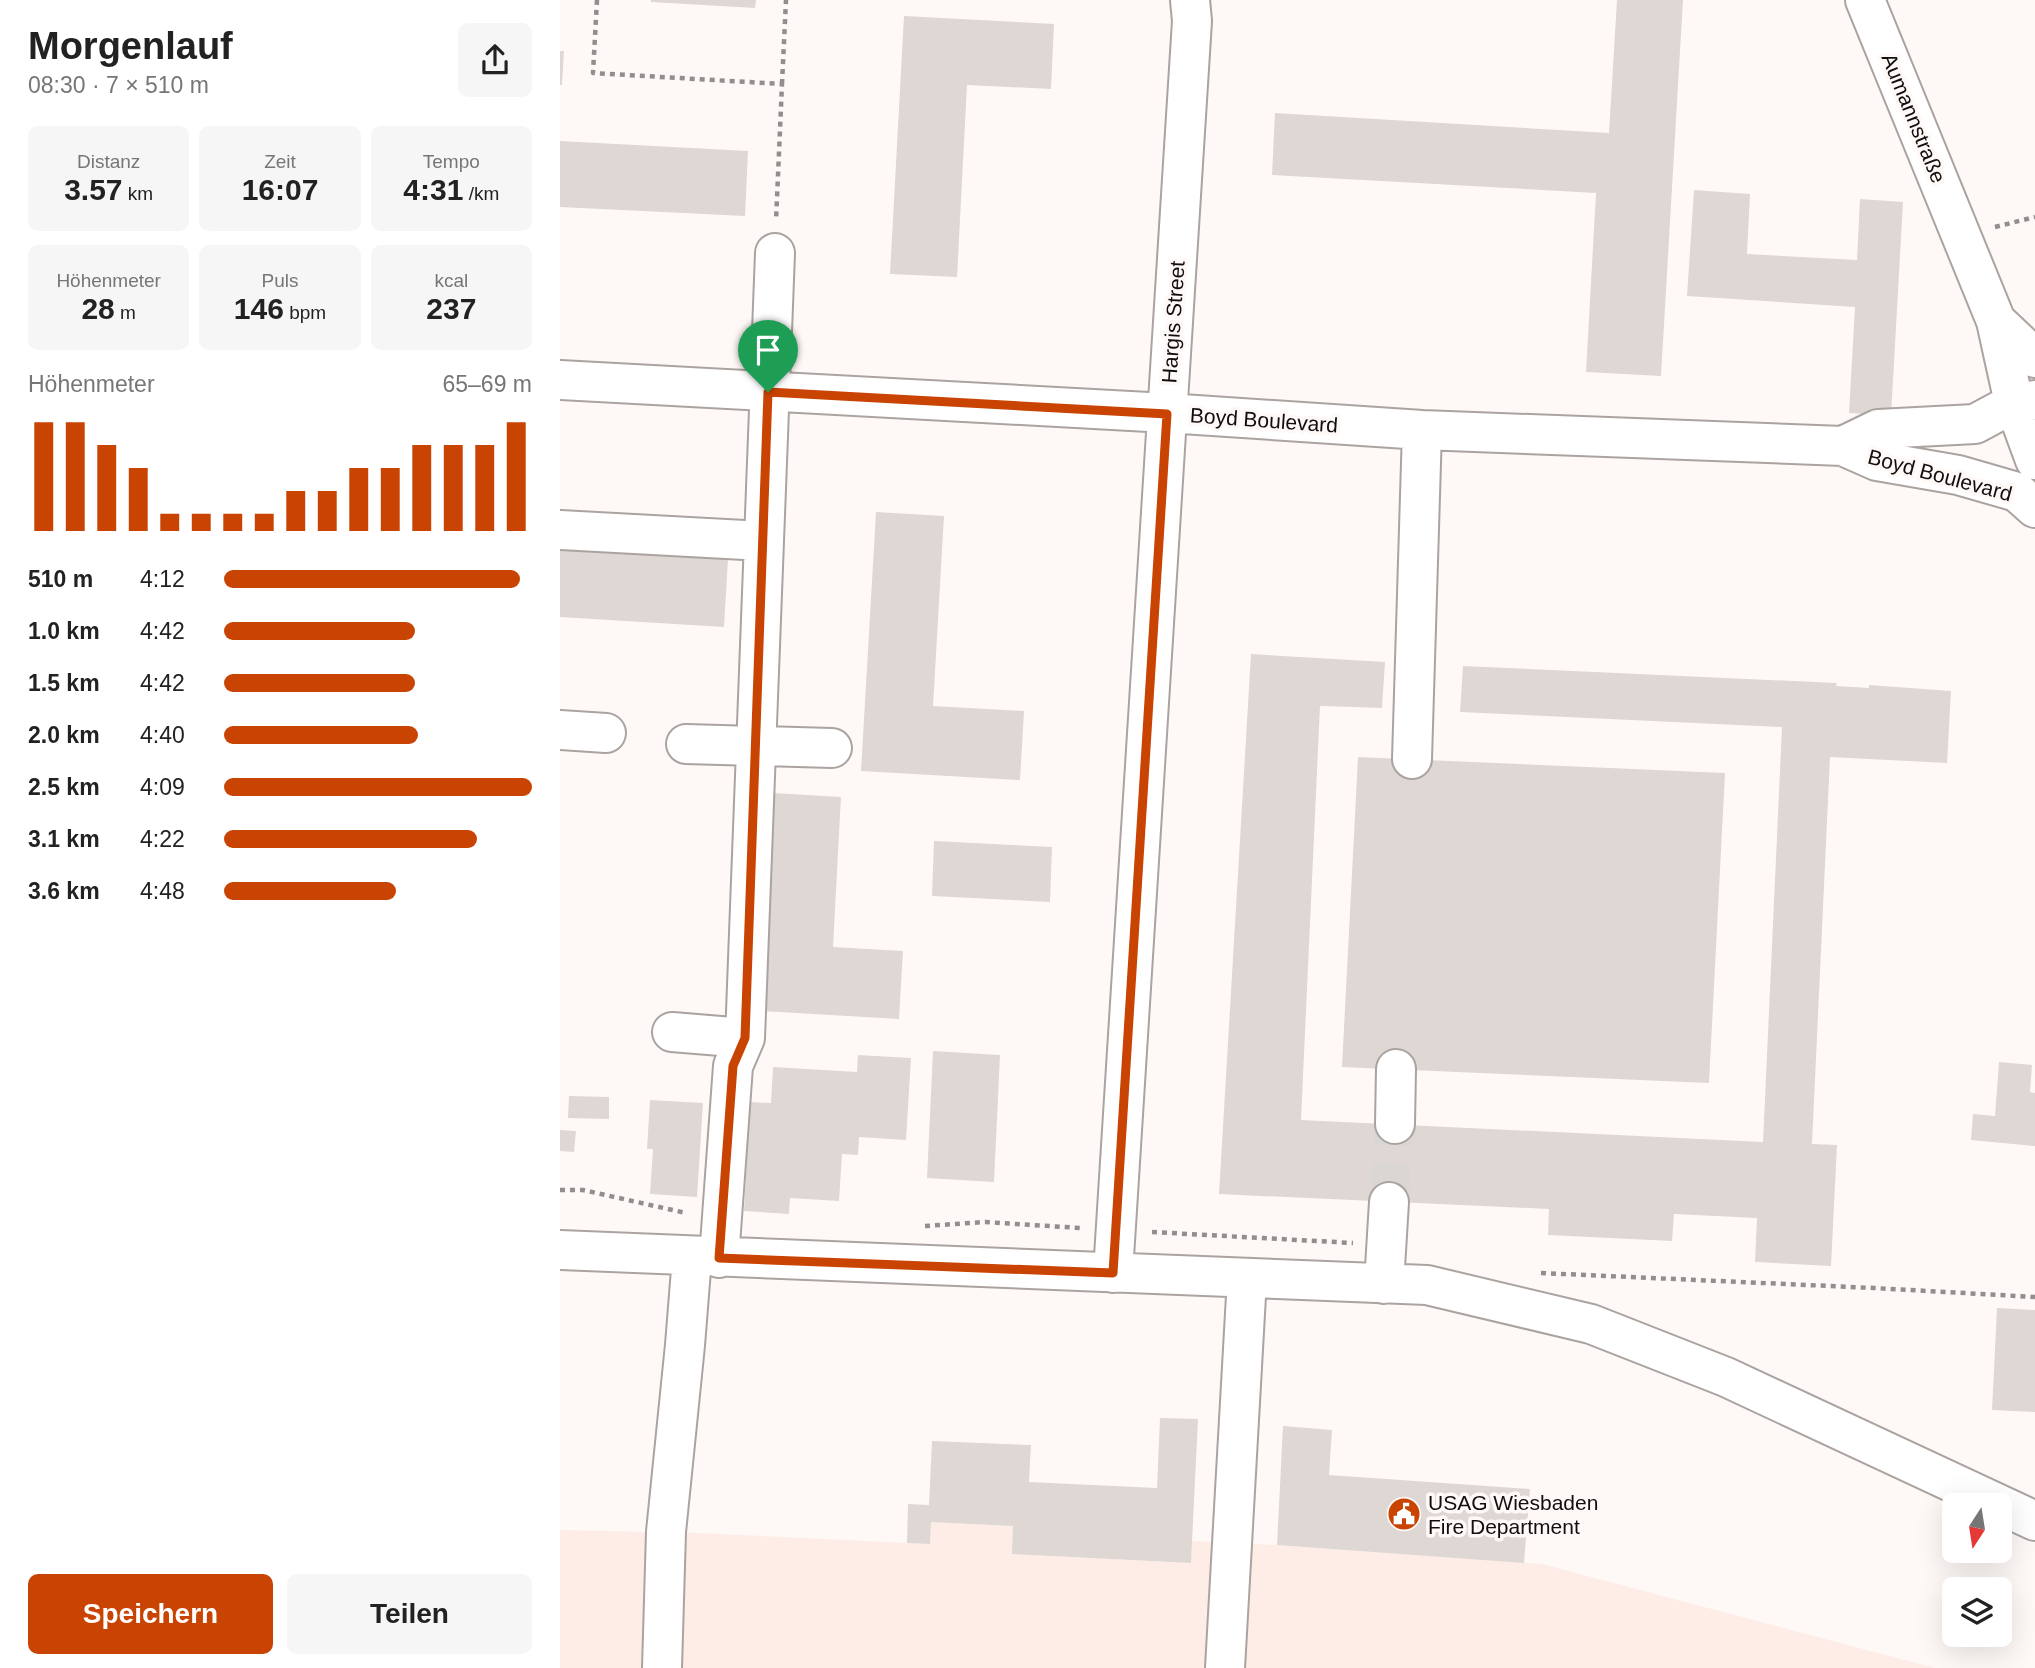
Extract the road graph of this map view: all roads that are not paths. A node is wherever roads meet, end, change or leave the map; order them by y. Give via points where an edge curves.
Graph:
1 (1190, 0) edge
2 (1865, 0) edge
3 (775, 253) road end
4 (1996, 321) junction
5 (2035, 358) edge
6 (560, 380) edge
7 (768, 392) junction
8 (2025, 401) edge
9 (1167, 414) junction
10 (1422, 430) junction
11 (1843, 446) junction
12 (2035, 460) edge
13 (2035, 508) edge
14 (560, 530) edge
15 (763, 541) junction
16 (560, 730) edge
17 (606, 733) dead end
18 (686, 744) dead end
19 (756, 746) junction
20 (832, 748) dead end
21 (1412, 759) dead end
22 (672, 1032) dead end
23 (745, 1038) junction
24 (1396, 1069) dead end
25 (1395, 1125) tunnel mouth
26 (1389, 1202) tunnel mouth
27 (560, 1250) edge
28 (706, 1257) junction
29 (1113, 1273) junction
30 (1247, 1278) junction
31 (1384, 1284) junction
32 (2035, 1521) edge
33 (662, 1668) edge
34 (1225, 1668) edge

1 - 9 street, Hargis Street
2 - 4 street, Aumannstraße
3 - 7 street
4 - 5 street
4 - 8 street, Aumannstraße
6 - 7 street, Boyd Boulevard
7 - 9 street, Boyd Boulevard
7 - 15 street
8 - 11 street, Boyd Boulevard via 1975,424 1878,429
8 - 12 street, Aumannstraße
9 - 10 street, Boyd Boulevard
9 - 29 street, Hargis Street
10 - 11 street, Boyd Boulevard
10 - 21 street
11 - 13 street, Boyd Boulevard via 1877,461 1958,475 2017,492
14 - 15 street
15 - 19 street
16 - 17 street
18 - 19 street
19 - 20 street
19 - 23 street
22 - 23 street
23 - 28 street via 733,1066
24 - 25 street
26 - 31 street
27 - 28 street
28 - 29 street
28 - 33 street via 685,1345 666,1532
29 - 30 street
30 - 31 street
30 - 34 street
31 - 32 street via 1427,1285 1591,1324 1726,1377

